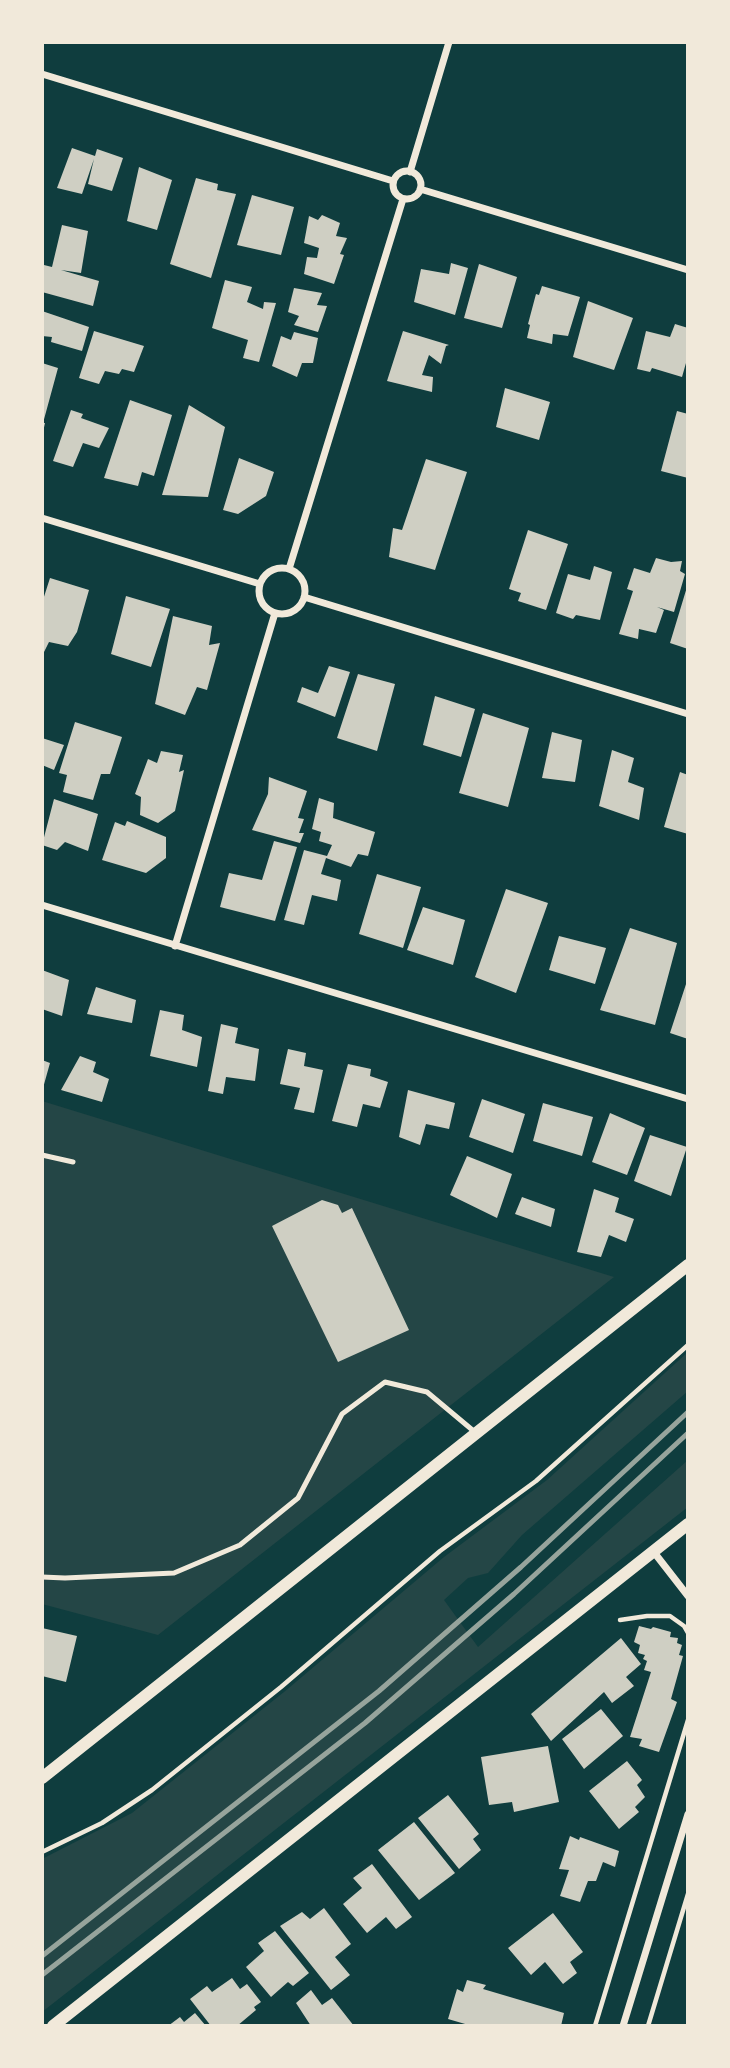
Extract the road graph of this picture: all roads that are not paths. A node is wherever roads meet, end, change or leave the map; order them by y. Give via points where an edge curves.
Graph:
1 (449, 42) edge
2 (42, 74) edge
3 (410, 172) junction
4 (393, 181) junction
5 (420, 189) junction
6 (403, 198) junction
7 (688, 270) edge
8 (42, 517) edge
9 (289, 569) junction
10 (260, 584) junction
11 (304, 597) junction
12 (275, 613) junction
13 (688, 714) edge
14 (42, 905) edge
15 (175, 946) junction
16 (688, 1099) edge
17 (42, 1156) edge
18 (73, 1162) dead end
19 (688, 1265) edge
20 (476, 1433) junction
21 (688, 1524) edge
22 (653, 1551) junction
23 (42, 1577) edge
24 (688, 1596) edge
25 (42, 1779) edge
26 (688, 1814) edge
27 (53, 2026) edge
28 (623, 2026) edge

1 - 3 street
2 - 4 street
3 - 4 street via 399,173
3 - 5 street via 419,177
4 - 6 street via 393,190
5 - 6 street via 412,198
5 - 7 street
6 - 9 street
8 - 10 street
9 - 10 street via 269,572
9 - 11 street via 302,580
10 - 12 street via 261,601
11 - 12 street via 296,609
11 - 13 street
12 - 15 street
14 - 15 street
15 - 16 street
17 - 18 lane
19 - 20 street
20 - 23 lane via 427,1392 385,1382 342,1414 298,1498 240,1545 174,1573
20 - 25 street
21 - 22 street
22 - 24 street
22 - 27 street
26 - 28 street

